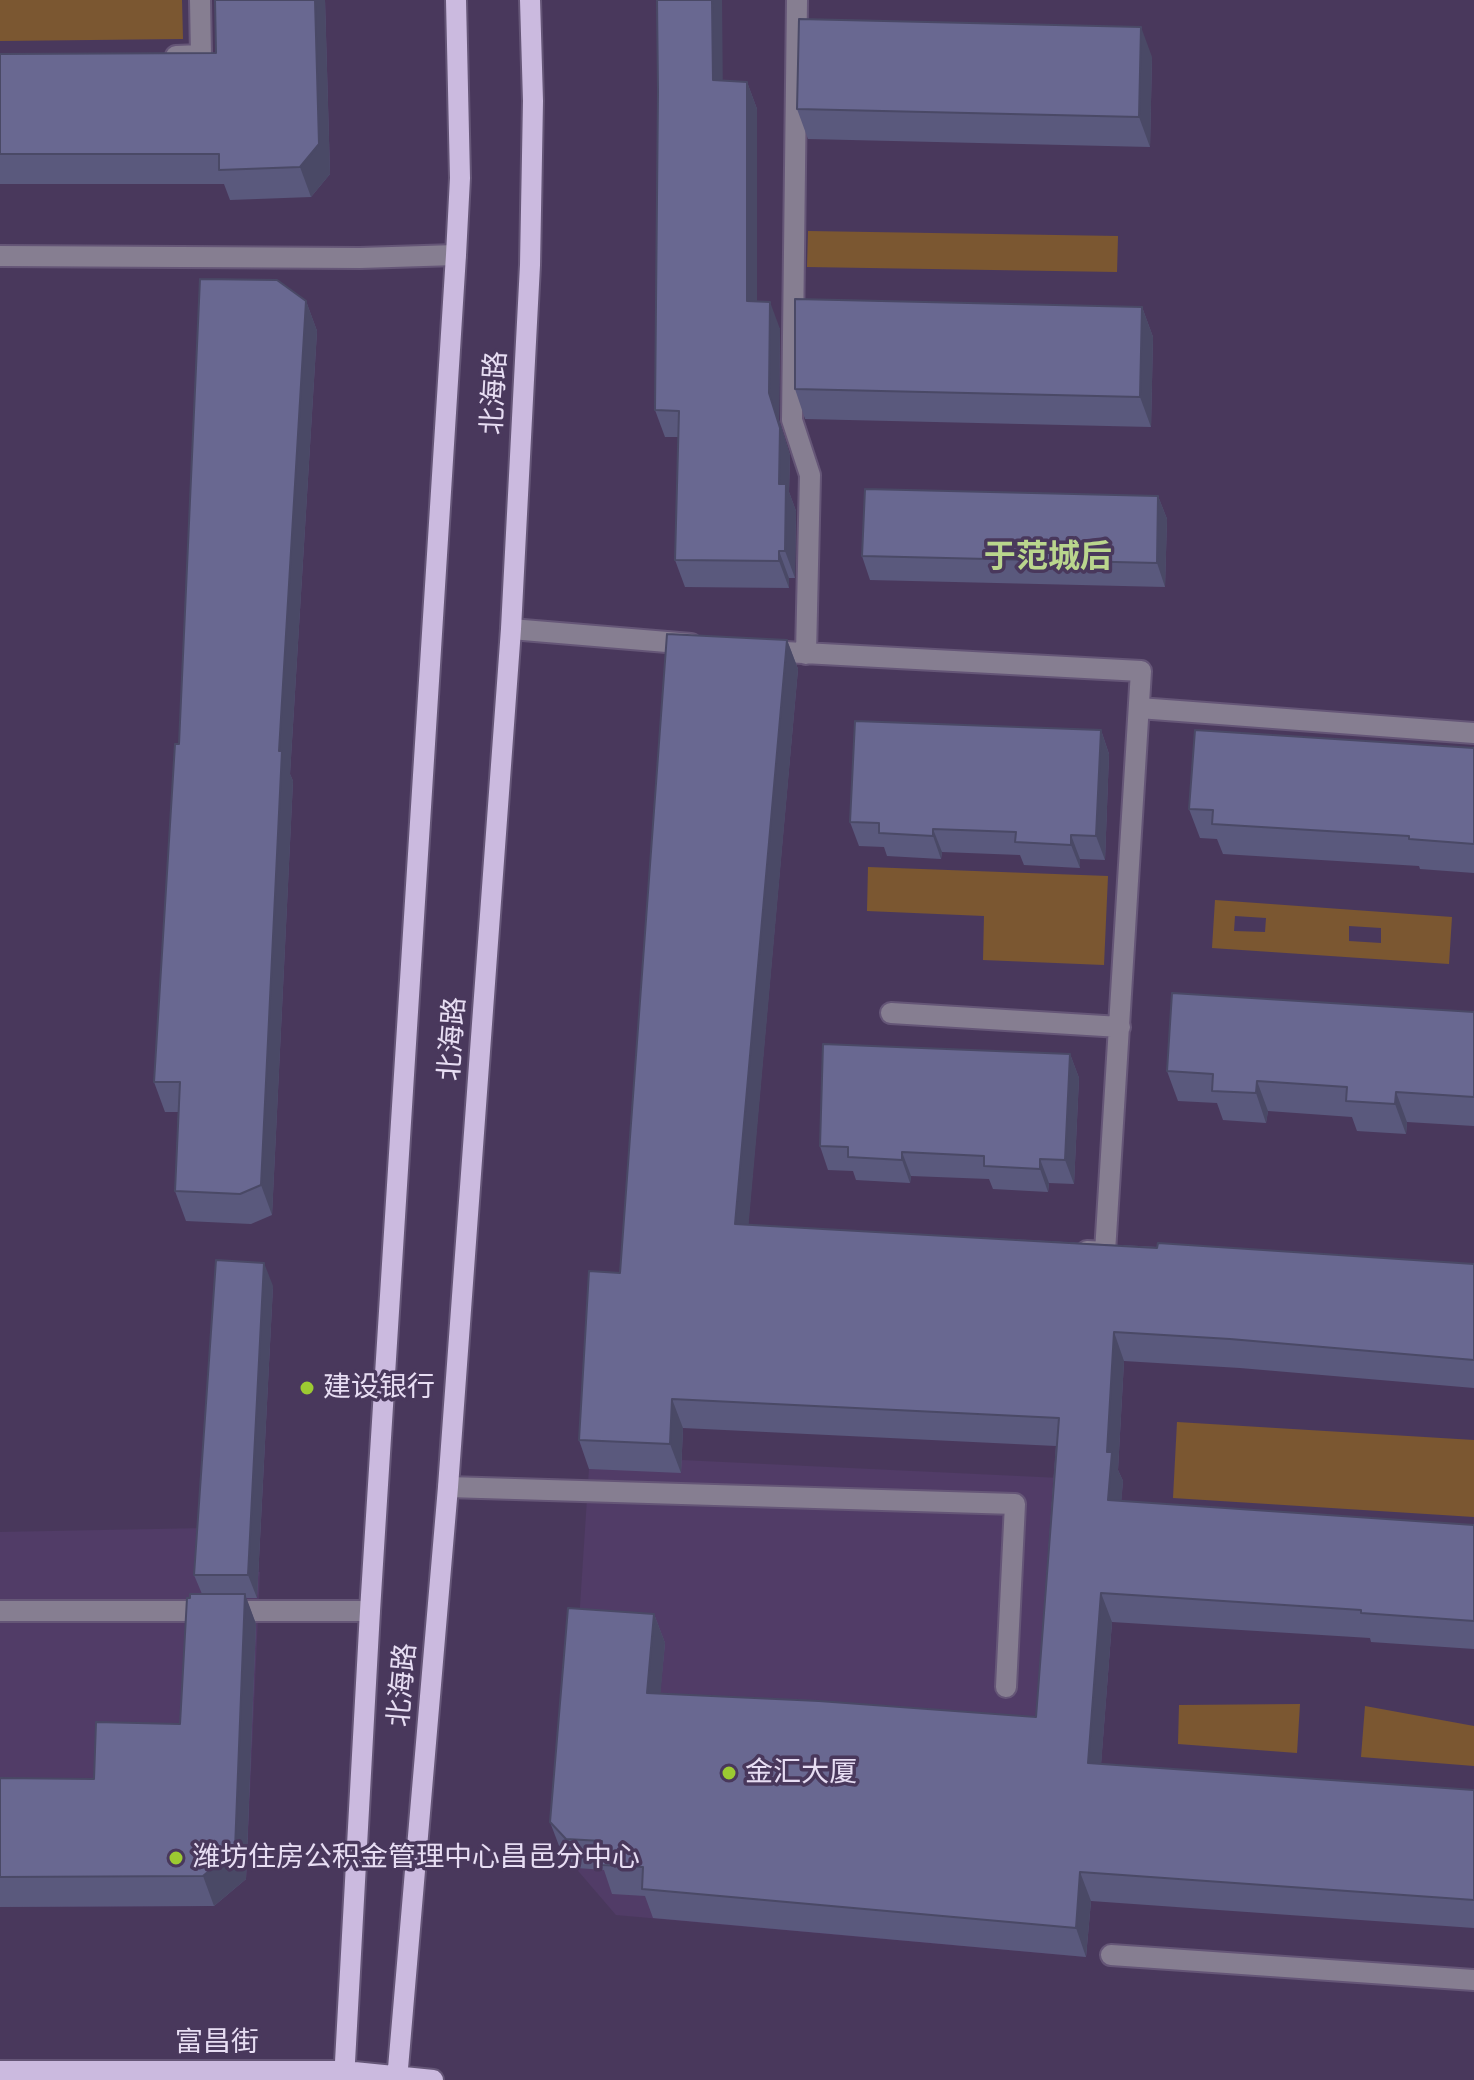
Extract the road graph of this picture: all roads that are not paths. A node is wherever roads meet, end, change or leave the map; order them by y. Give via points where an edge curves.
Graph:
1 (200, 0) edge
2 (456, 0) edge
3 (530, 0) edge
4 (797, 0) edge
5 (154, 56) edge
6 (456, 255) junction
7 (0, 256) edge
8 (511, 629) junction
9 (713, 646) edge
10 (744, 649) edge
11 (806, 654) junction
12 (1139, 708) junction
13 (1474, 733) edge
14 (891, 1013) dead end
15 (1120, 1027) junction
16 (1073, 1250) edge
17 (448, 1487) junction
18 (0, 1611) edge
19 (370, 1611) junction
20 (1006, 1687) dead end
21 (1111, 1955) dead end
22 (1474, 1980) edge
23 (0, 2071) edge
24 (344, 2075) edge
25 (397, 2079) edge
26 (433, 2080) edge

1 - 5 street via 201,55
2 - 6 main road, 北海路
3 - 8 main road, 北海路 via 530,265
4 - 11 street via 792,420 810,475
6 - 7 street
6 - 19 main road, 北海路
8 - 9 street
8 - 17 main road, 北海路
10 - 11 street
11 - 12 street via 1141,671
12 - 13 street
12 - 15 street
14 - 15 street
15 - 16 street via 1105,1252
17 - 20 street via 1015,1504
17 - 25 main road, 北海路
18 - 19 street
19 - 24 main road, 北海路
21 - 22 street
23 - 24 main road, 富昌街
24 - 25 main road, 富昌街
25 - 26 main road, 富昌街

